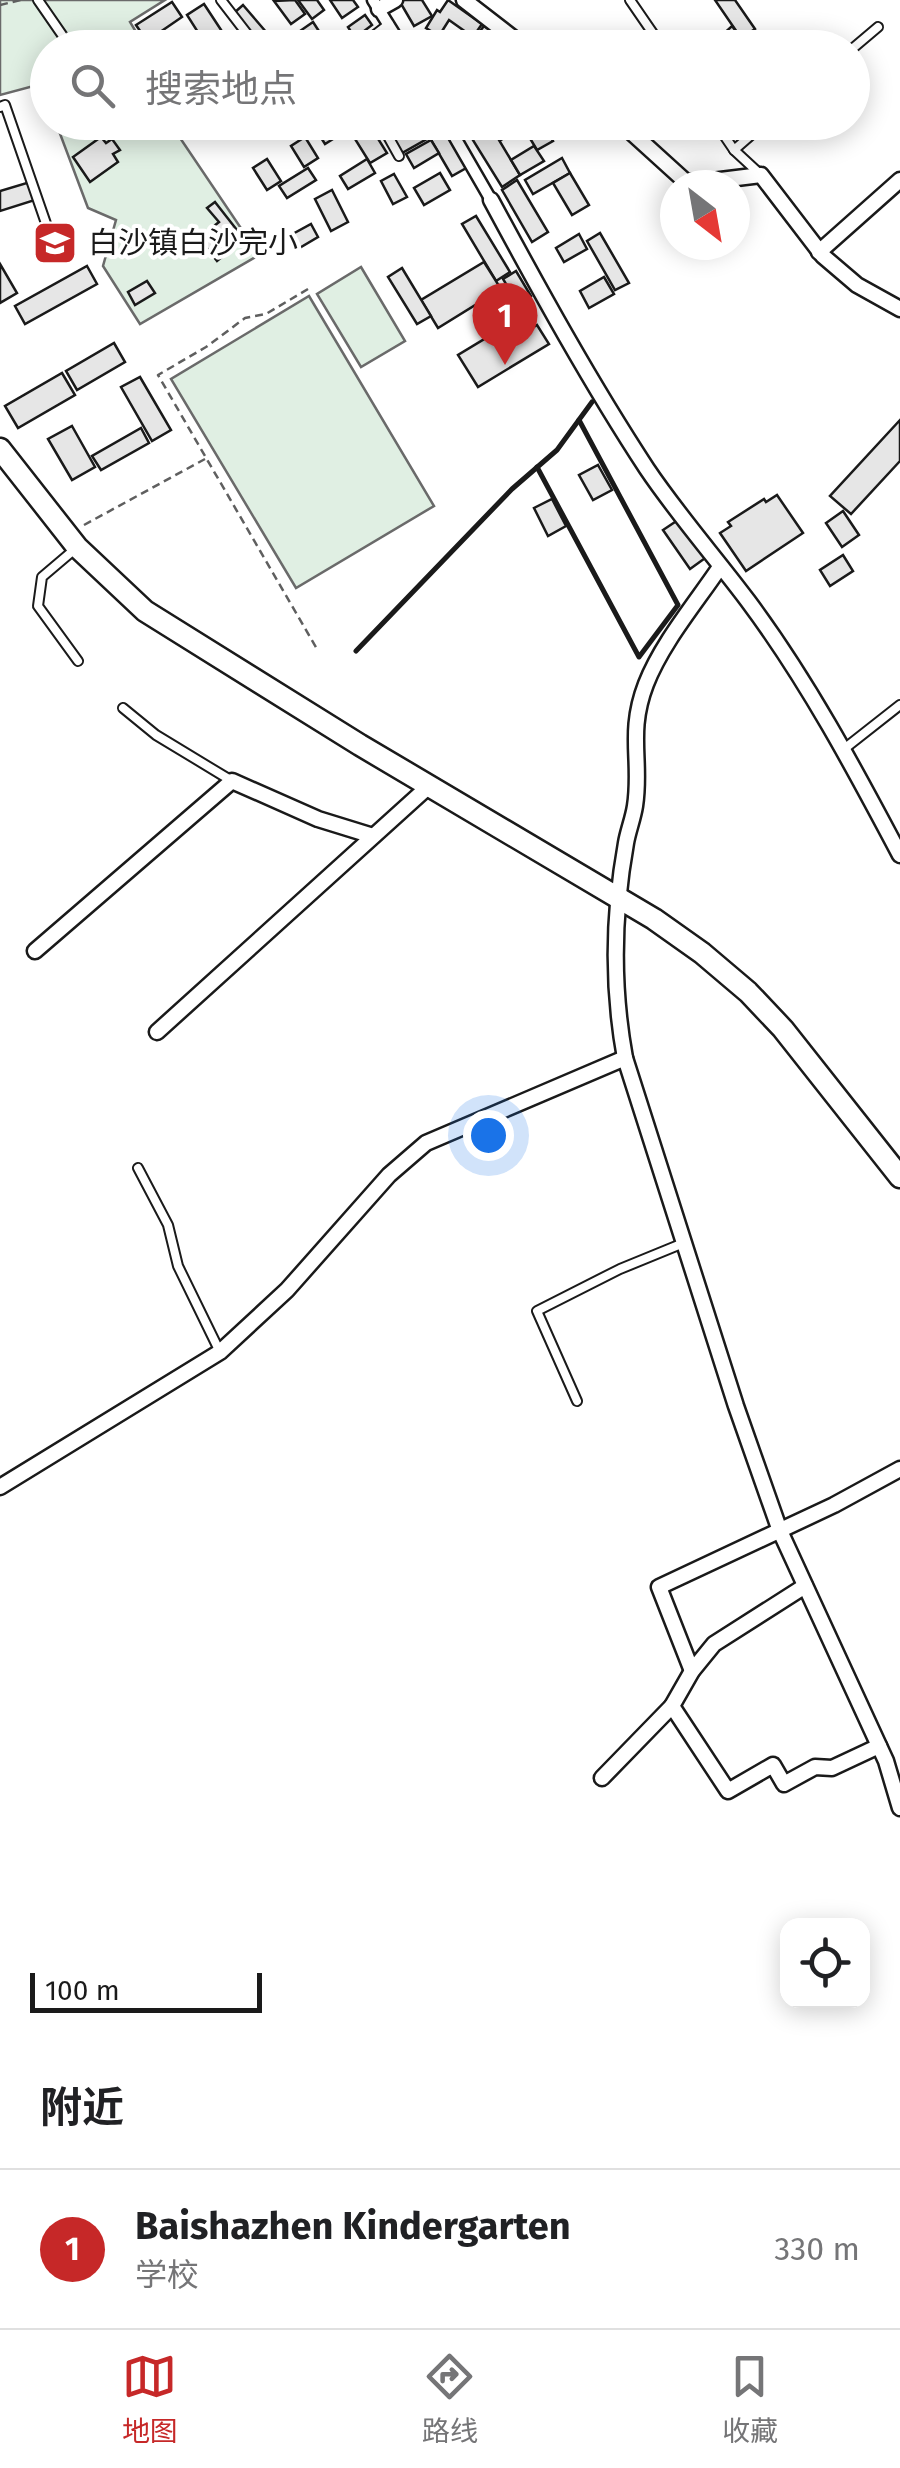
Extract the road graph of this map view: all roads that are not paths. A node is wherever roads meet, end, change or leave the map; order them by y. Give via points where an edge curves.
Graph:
1 (38, 0) edge
2 (220, 0) edge
3 (395, 0) edge
4 (464, 0) edge
5 (630, 0) edge
6 (376, 4) edge
7 (389, 24) junction
8 (878, 27) dead end
9 (59, 30) edge
10 (244, 30) edge
11 (381, 30) edge
12 (392, 30) edge
13 (503, 30) edge
14 (651, 30) edge
15 (870, 34) edge
16 (0, 107) edge
17 (391, 140) edge
18 (456, 140) edge
19 (640, 140) edge
20 (727, 140) edge
21 (745, 140) edge
22 (734, 150) junction
23 (400, 156) dead end
24 (760, 175) junction
25 (900, 180) edge
26 (491, 200) joint
27 (50, 234) dead end
28 (819, 252) junction
29 (900, 310) edge
30 (0, 449) edge
31 (71, 541) junction
32 (720, 567) junction
33 (78, 661) dead end
34 (900, 705) edge
35 (123, 708) dead end
36 (844, 750) junction
37 (232, 781) junction
38 (430, 786) junction
39 (373, 836) junction
40 (900, 855) edge
41 (619, 899) junction
42 (35, 951) dead end
43 (156, 1032) dead end
44 (625, 1058) junction
45 (138, 1168) dead end
46 (900, 1177) edge
47 (686, 1242) junction
48 (220, 1352) junction
49 (577, 1401) dead end
50 (900, 1469) edge
51 (0, 1487) edge
52 (780, 1530) junction
53 (805, 1586) junction
54 (692, 1671) junction
55 (672, 1706) junction
56 (879, 1746) junction
57 (602, 1778) dead end
58 (900, 1808) edge

1 - 9 lane
2 - 10 lane
3 - 6 street
4 - 13 street
5 - 14 lane
6 - 7 street
7 - 11 lane
7 - 12 street
8 - 15 lane
16 - 27 lane via 5,105
17 - 23 lane
18 - 26 street
19 - 24 street via 684,181
20 - 22 lane
21 - 22 lane
22 - 24 lane
24 - 28 street
25 - 28 street
26 - 32 street via 648,469
28 - 29 street
30 - 31 main road
31 - 33 lane via 42,578 38,606
31 - 38 main road via 172,630
32 - 36 street
32 - 41 street via 652,669 639,706 636,804
34 - 36 lane
35 - 37 lane
36 - 40 street
37 - 39 street
37 - 42 street
38 - 39 street
38 - 41 main road
39 - 43 street
41 - 44 street via 615,988
41 - 46 main road via 748,992
44 - 47 street
44 - 48 street via 426,1143
45 - 48 lane
47 - 49 lane via 538,1312
47 - 52 street
48 - 51 street
50 - 52 street
52 - 53 street
52 - 54 street via 659,1587
53 - 54 street via 714,1644
53 - 56 street
54 - 55 street
55 - 56 street via 728,1791 773,1766 784,1784
55 - 57 street
56 - 58 street

